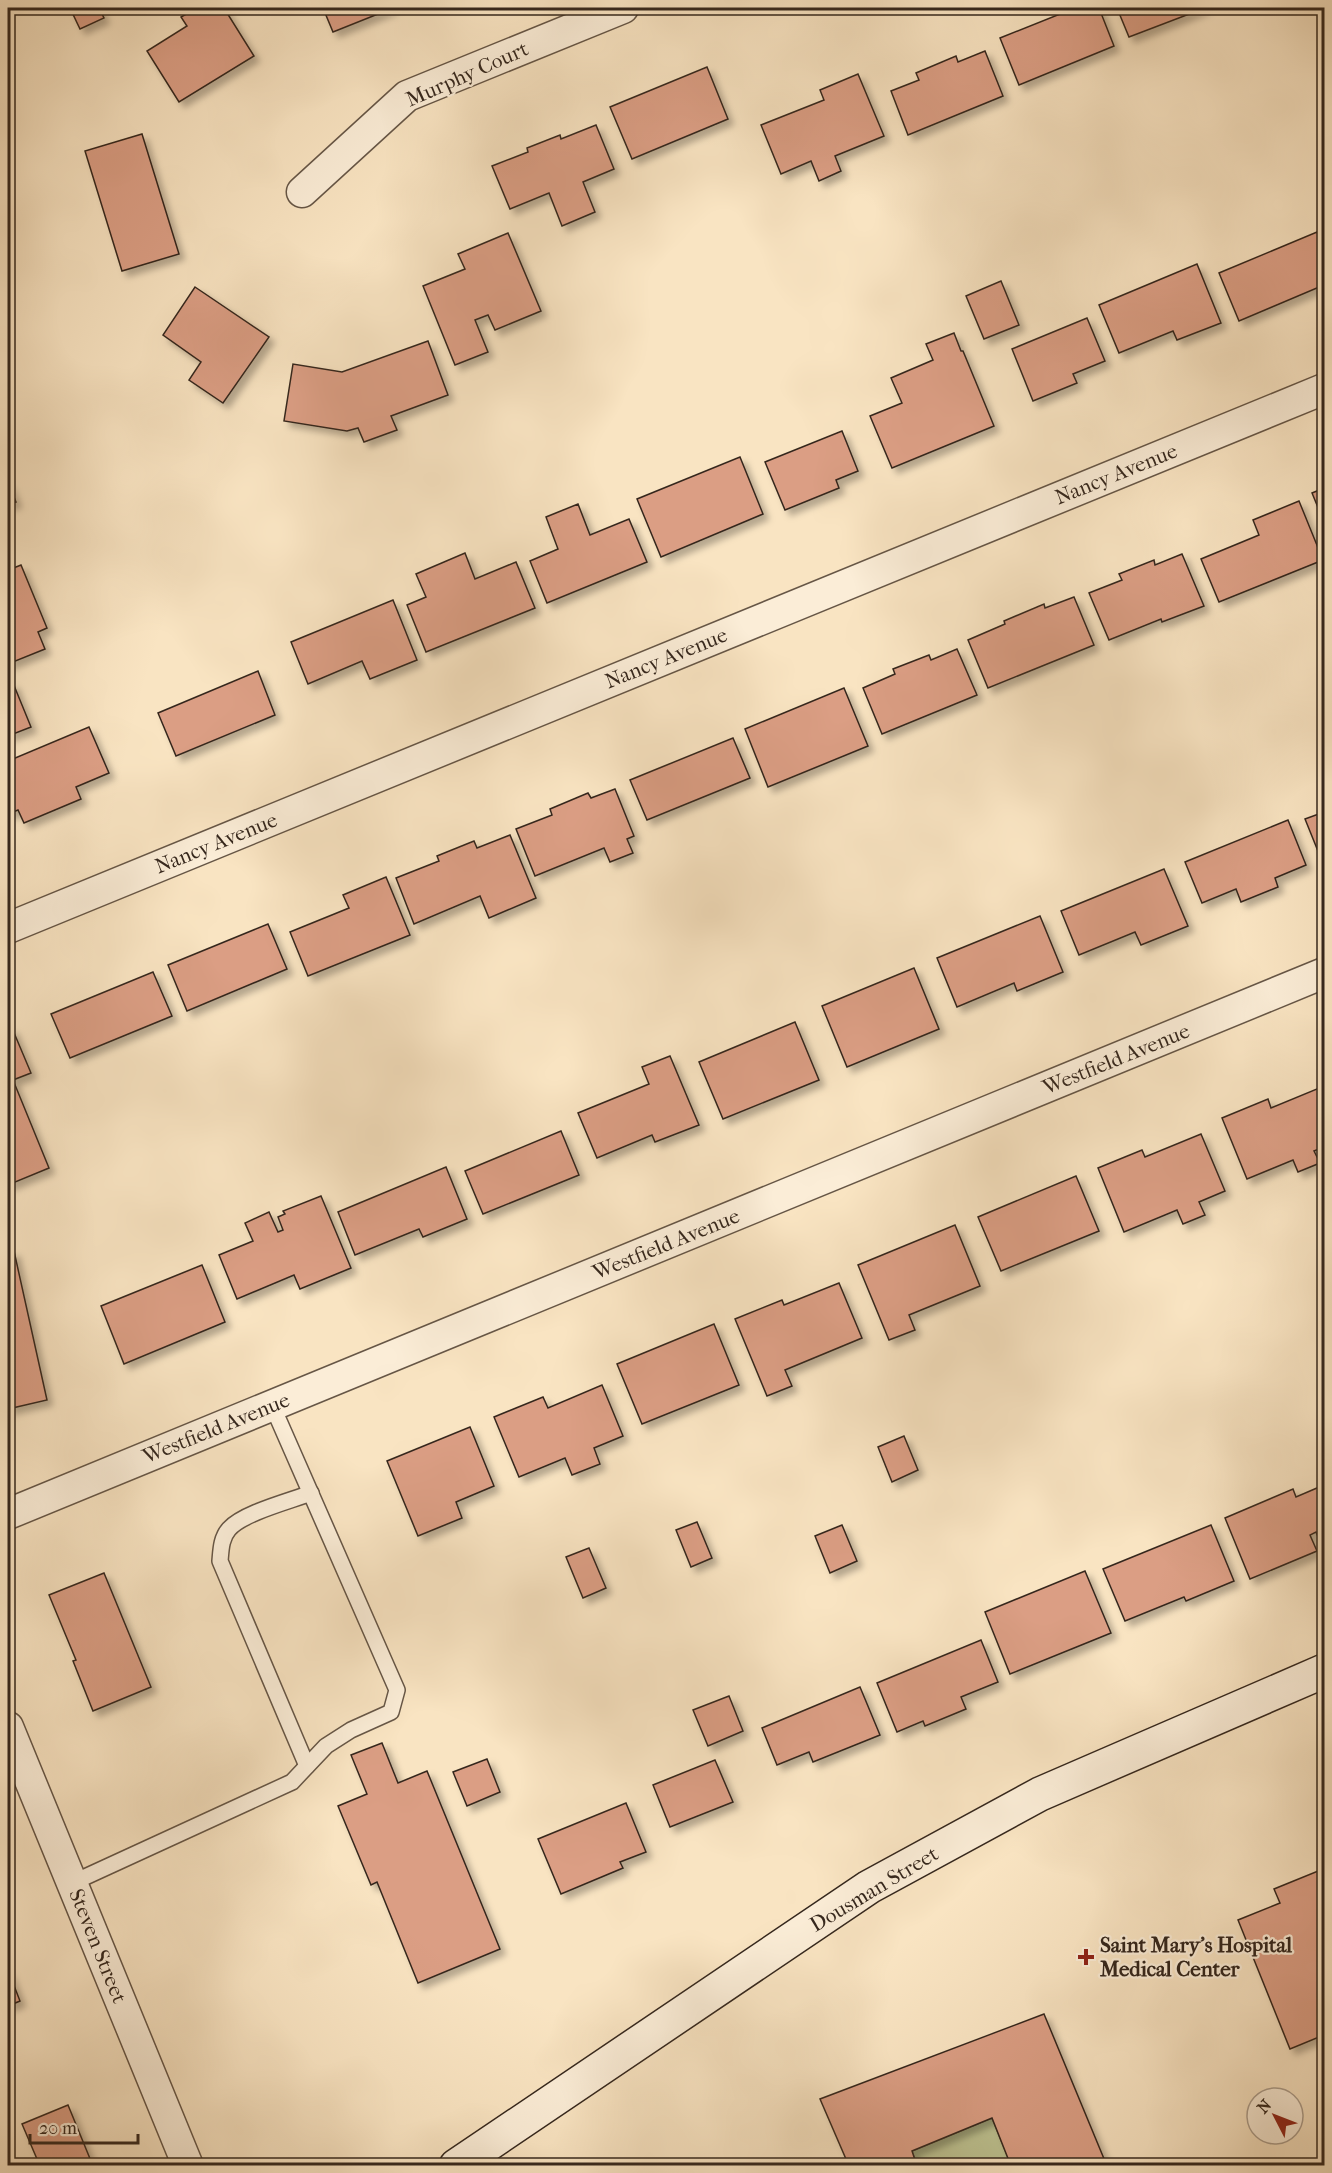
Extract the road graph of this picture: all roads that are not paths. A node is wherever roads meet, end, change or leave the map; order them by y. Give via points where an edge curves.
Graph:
1 (623, 8) edge
2 (302, 192) dead end
3 (1324, 389) edge
4 (8, 928) edge
5 (1324, 973) edge
6 (272, 1405) junction
7 (311, 1493) junction
8 (8, 1514) edge
9 (1324, 1671) edge
10 (8, 1727) edge
11 (308, 1766) junction
12 (72, 1883) junction
13 (188, 2166) edge
14 (456, 2166) edge

1 - 2 street, Murphy Court via 407,96
3 - 4 street, Nancy Avenue
5 - 6 street, Westfield Avenue
6 - 7 lane
6 - 8 street, Westfield Avenue
7 - 11 lane via 397,1690 391,1712 326,1746
7 - 11 lane via 245,1518 229,1530 221,1543 220,1561
9 - 14 street, Dousman Street via 1040,1794 869,1887
10 - 12 street, Steven Street
11 - 12 lane via 292,1782
12 - 13 street, Steven Street

